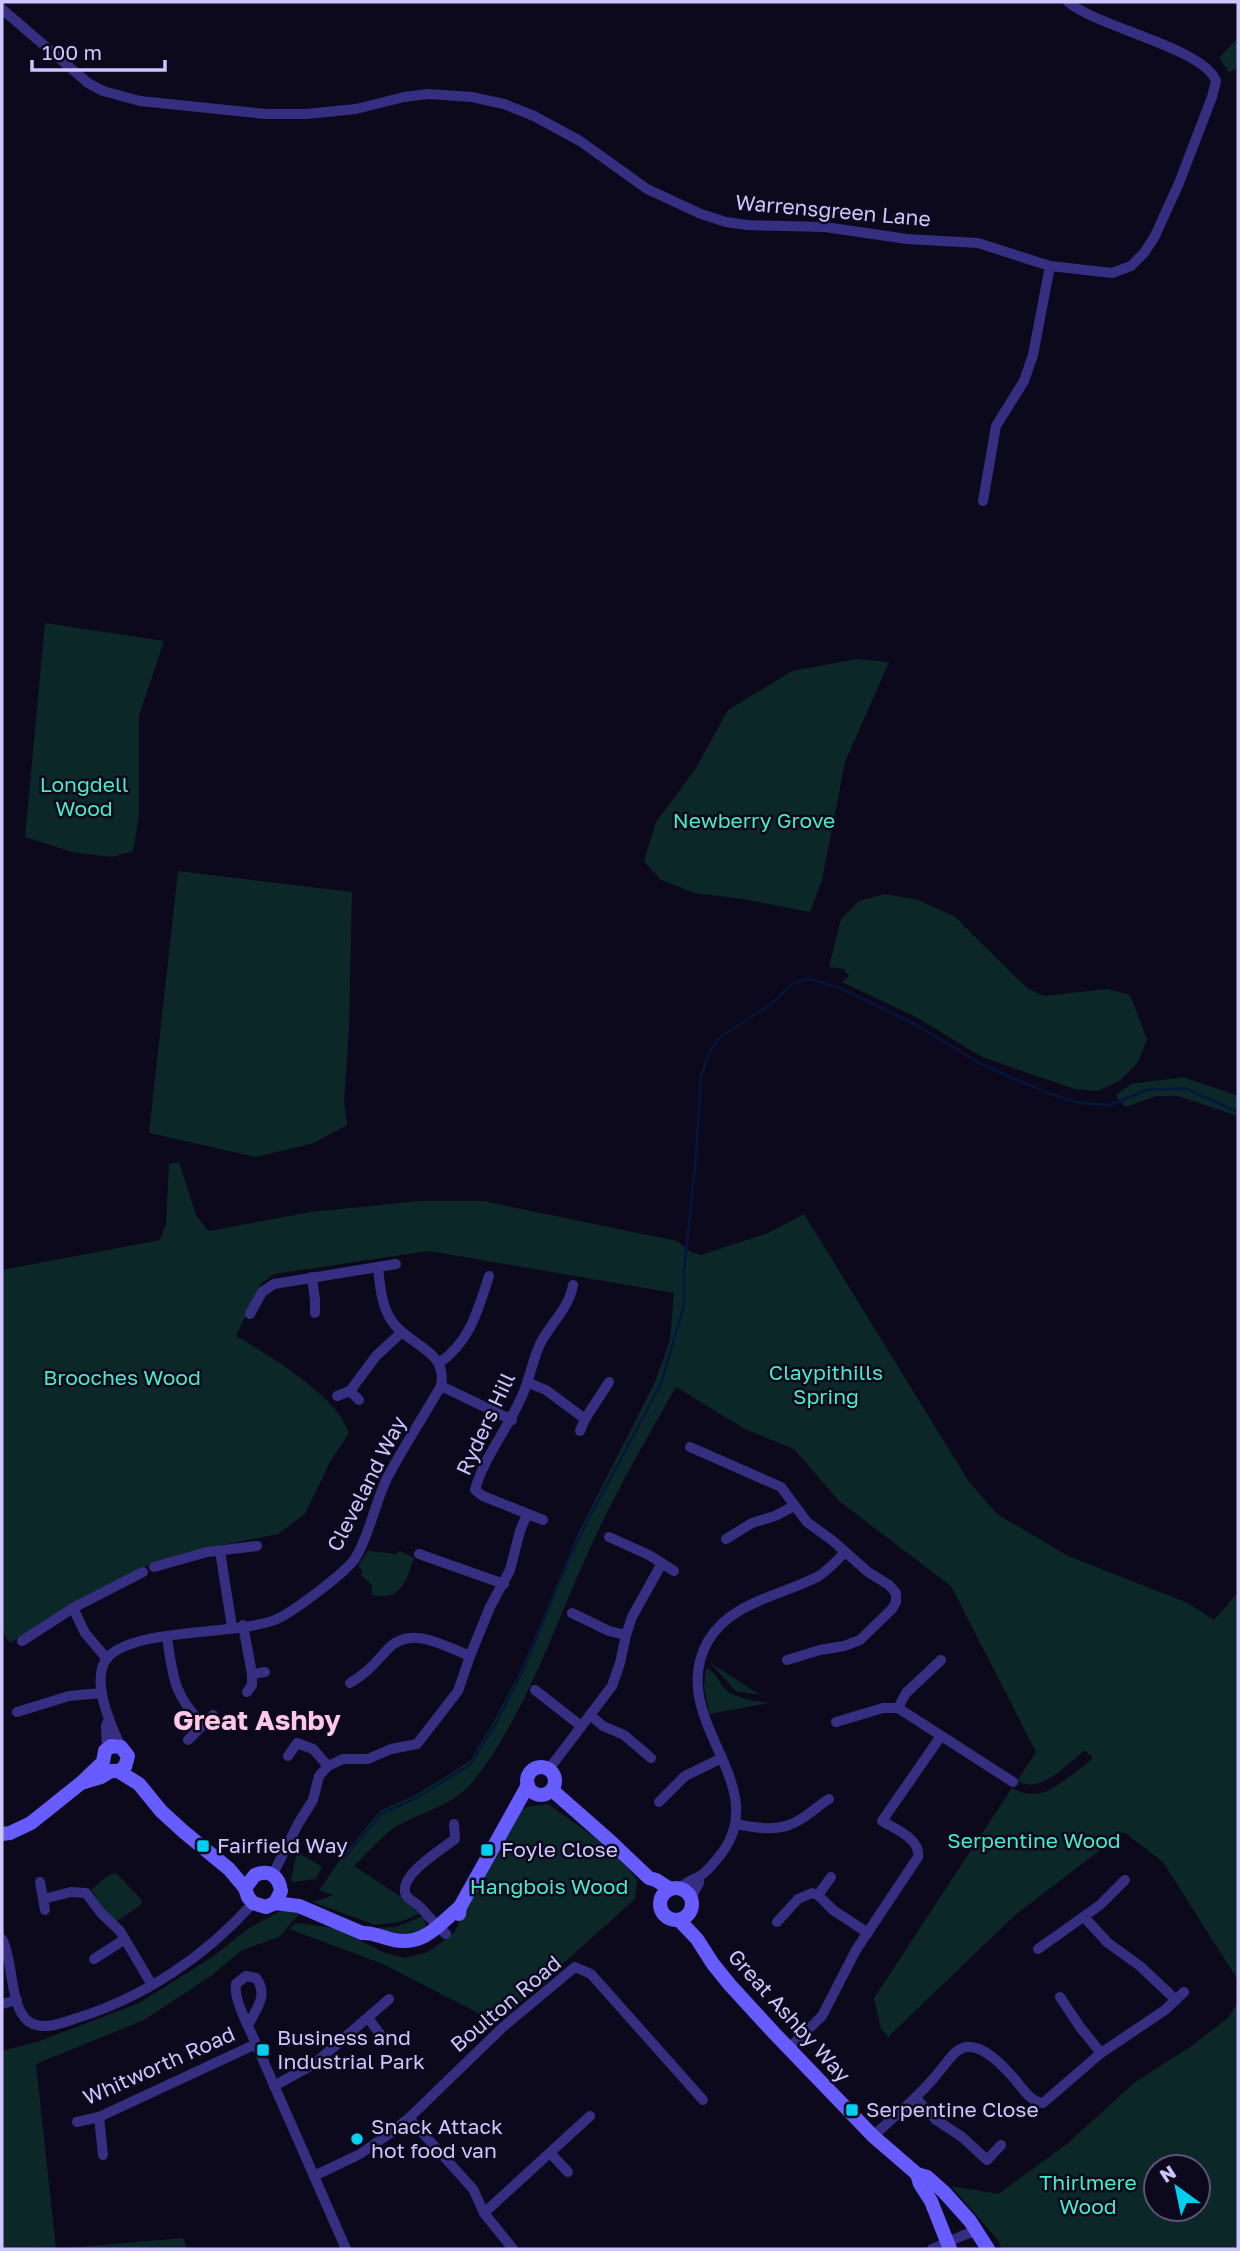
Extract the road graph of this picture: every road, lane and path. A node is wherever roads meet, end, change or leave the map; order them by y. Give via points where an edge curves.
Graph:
1 (1068, 2) edge
2 (2, 9) edge
3 (1050, 266) junction
4 (983, 502) dead end
5 (396, 1264) dead end
6 (378, 1267) junction
7 (489, 1276) dead end
8 (312, 1277) junction
9 (573, 1285) dead end
10 (315, 1313) dead end
11 (250, 1314) dead end
12 (402, 1332) junction
13 (439, 1363) junction
14 (608, 1382) dead end
15 (529, 1383) junction
16 (441, 1386) junction
17 (350, 1391) junction
18 (337, 1396) dead end
19 (359, 1400) dead end
20 (585, 1419) junction
21 (512, 1420) junction
22 (580, 1431) dead end
23 (690, 1447) dead end
24 (794, 1506) junction
25 (527, 1514) junction
26 (542, 1520) dead end
27 (609, 1536) dead end
28 (726, 1539) dead end
29 (257, 1546) dead end
30 (220, 1551) junction
31 (845, 1552) junction
32 (419, 1554) dead end
33 (662, 1563) junction
34 (154, 1567) dead end
35 (674, 1571) dead end
36 (143, 1572) dead end
37 (504, 1584) junction
38 (73, 1608) junction
39 (572, 1613) dead end
40 (238, 1626) junction
41 (626, 1635) junction
42 (167, 1637) junction
43 (22, 1641) dead end
44 (470, 1656) junction
45 (107, 1658) junction
46 (787, 1660) dead end
47 (941, 1660) dead end
48 (265, 1672) dead end
49 (252, 1674) junction
50 (350, 1683) dead end
51 (535, 1690) dead end
52 (247, 1692) dead end
53 (102, 1693) junction
54 (898, 1708) junction
55 (17, 1712) dead end
56 (213, 1715) dead end
57 (590, 1715) junction
58 (836, 1722) dead end
59 (203, 1725) junction
60 (581, 1726) junction
61 (941, 1736) junction
62 (188, 1740) dead end
63 (288, 1756) dead end
64 (650, 1758) dead end
65 (722, 1758) junction
66 (115, 1760) junction
67 (328, 1766) junction
68 (549, 1769) junction
69 (1013, 1782) dead end
70 (530, 1789) junction
71 (551, 1790) junction
72 (829, 1799) dead end
73 (659, 1802) dead end
74 (45, 1810) junction
75 (870, 1815) dead end
76 (882, 1821) junction
77 (454, 1824) dead end
78 (735, 1824) junction
79 (2, 1825) edge
80 (2, 1834) edge
81 (229, 1869) junction
82 (255, 1875) junction
83 (831, 1877) dead end
84 (649, 1878) junction
85 (276, 1880) junction
86 (1125, 1880) dead end
87 (40, 1882) dead end
88 (245, 1888) junction
89 (818, 1895) junction
90 (682, 1901) junction
91 (253, 1903) junction
92 (275, 1903) junction
93 (661, 1903) junction
94 (299, 1906) junction
95 (1084, 1917) junction
96 (776, 1922) dead end
97 (442, 1931) junction
98 (868, 1933) junction
99 (125, 1939) junction
100 (2, 1940) edge
101 (1038, 1949) dead end
102 (94, 1959) dead end
103 (152, 1985) junction
104 (1060, 1997) dead end
105 (389, 1999) dead end
106 (16, 2000) junction
107 (2, 2004) edge
108 (368, 2018) junction
109 (248, 2025) dead end
110 (380, 2034) dead end
111 (256, 2044) junction
112 (789, 2048) junction
113 (1101, 2053) junction
114 (275, 2086) junction
115 (916, 2098) junction
116 (703, 2100) dead end
117 (590, 2116) dead end
118 (99, 2117) junction
119 (409, 2118) junction
120 (77, 2122) dead end
121 (873, 2136) junction
122 (1001, 2145) dead end
123 (551, 2153) junction
124 (103, 2155) dead end
125 (568, 2172) dead end
126 (917, 2174) junction
127 (314, 2176) junction
128 (484, 2213) junction
129 (977, 2231) junction
130 (948, 2246) edge
131 (346, 2249) edge
132 (513, 2249) edge
133 (932, 2249) edge
134 (988, 2249) edge

1 - 3 street, Warrensgreen Lane via 1105,23 1194,59 1216,81 1162,224 1144,253 1131,266 1112,273
2 - 3 street, Warrensgreen Lane via 88,83 140,101 282,114 356,109 428,94 472,97 542,120 647,189 726,222 978,243
3 - 4 street via 1033,355 1024,381 996,426
5 - 6 street
6 - 8 street
6 - 12 street via 385,1310
7 - 13 street via 465,1338
8 - 10 street
8 - 11 street via 274,1284 262,1292
9 - 15 street, Ryders Hill via 538,1349
12 - 13 street
12 - 17 street via 376,1356
13 - 16 street
14 - 20 street
15 - 20 street
15 - 21 street, Ryders Hill
16 - 21 street
16 - 40 street, Cleveland Way via 388,1477 351,1564 281,1617
17 - 18 street
17 - 19 street
20 - 22 street
21 - 25 street, Ryders Hill via 475,1490
23 - 24 street via 776,1484
24 - 28 street
24 - 31 street
25 - 26 street, Ryders Hill
25 - 37 street
27 - 33 street
29 - 30 street
30 - 34 street
30 - 40 street
31 - 46 street via 894,1589 894,1605 853,1643
31 - 65 street via 818,1577 735,1613 709,1640 698,1673 699,1702
32 - 37 street
33 - 35 street
33 - 41 street
36 - 38 street
37 - 44 street
38 - 43 street
38 - 45 street via 85,1633
39 - 41 street
40 - 42 street, Cleveland Way
40 - 49 street
41 - 57 street via 612,1686
42 - 45 street, Cleveland Way via 132,1645
42 - 59 street via 176,1687
44 - 50 street via 409,1637 391,1645 368,1672
44 - 67 street via 458,1691 417,1744
45 - 53 street via 100,1672
47 - 54 street via 906,1693
48 - 49 street
49 - 52 street
51 - 60 street
53 - 55 street via 69,1696
53 - 66 street
54 - 58 street
54 - 61 street
56 - 59 street
57 - 60 street
57 - 64 street via 624,1735
59 - 62 street
60 - 68 street
61 - 69 street
61 - 76 street
63 - 67 street via 297,1743 313,1749
65 - 73 street via 685,1776
65 - 78 street via 736,1802
66 - 74 street
66 - 81 street via 137,1774 139,1784 161,1811
67 - 85 street via 319,1776 313,1800 298,1824
68 - 70 street via 532,1770 527,1780
68 - 71 street via 555,1779
70 - 71 street via 541,1795
70 - 97 street via 512,1811
71 - 84 street, Great Ashby Way
72 - 78 street via 785,1826 762,1829
74 - 79 street
74 - 80 street via 20,1829
75 - 76 street
76 - 98 street via 912,1840 919,1853
77 - 97 street via 459,1841 415,1870 405,1887 408,1898
78 - 90 street via 725,1848 699,1877 692,1878
81 - 82 street
81 - 88 street
82 - 85 street via 265,1872
82 - 88 street
83 - 89 street
84 - 90 street, Great Ashby Way
84 - 93 street, Great Ashby Way
85 - 92 street via 279,1897
85 - 94 street
86 - 95 street
87 - 99 street via 44,1904 71,1892 86,1893
88 - 91 street
89 - 96 street via 802,1896
89 - 98 street
90 - 93 street via 664,1894
90 - 93 street via 666,1916
90 - 112 street, Great Ashby Way via 713,1965
91 - 92 street via 266,1907
91 - 103 street via 216,1940
92 - 94 street
94 - 97 street via 362,1933 405,1941
95 - 101 street
95 - 113 street via 1108,1942 1180,1996
98 - 112 street via 822,2016
99 - 102 street
99 - 103 street
100 - 106 street
103 - 106 street via 92,2013 44,2026 26,2020
104 - 113 street
105 - 108 street
106 - 107 street
108 - 110 street
108 - 114 street via 314,2064
109 - 111 street
111 - 114 street
111 - 118 street, Whitworth Road
112 - 121 street, Great Ashby Way
113 - 115 street via 1040,2103 991,2057 963,2048
114 - 127 street
115 - 121 street
115 - 122 street via 987,2160
116 - 119 street, Boulton Road via 590,1974 575,1967 503,2027
117 - 123 street
118 - 120 street, Whitworth Road
118 - 124 street
119 - 127 street, Boulton Road via 360,2154
119 - 128 street via 474,2189
121 - 126 street, Great Ashby Way
123 - 125 street
123 - 128 street
126 - 129 street, Great Ashby Way via 944,2192
126 - 130 street, Great Ashby Way
127 - 131 street
128 - 132 street
129 - 130 street
129 - 134 street, Great Ashby Way
130 - 133 street

